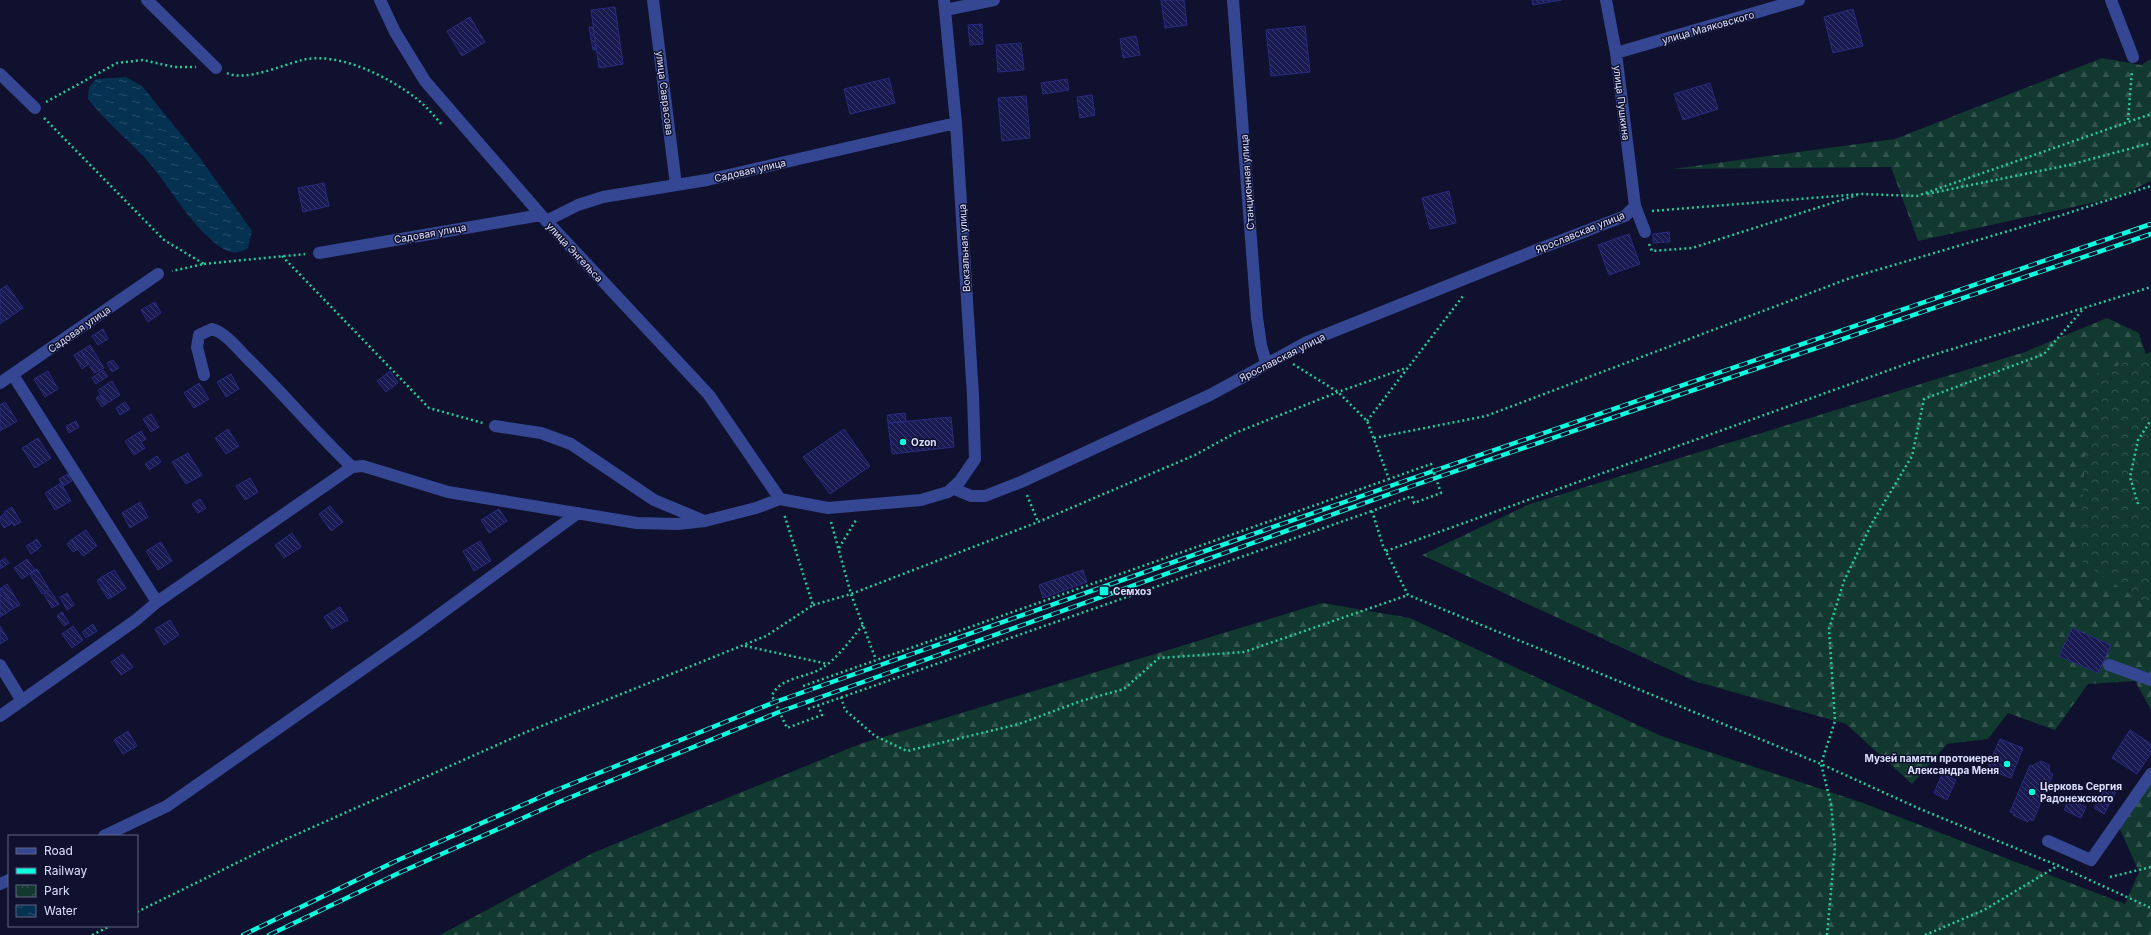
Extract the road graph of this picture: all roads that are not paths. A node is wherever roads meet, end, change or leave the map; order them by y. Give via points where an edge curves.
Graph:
1 (148, 0) edge
2 (380, 0) edge
3 (653, 0) edge
4 (994, 0) edge
5 (1233, 0) edge
6 (1606, 0) edge
7 (1799, 0) edge
8 (2111, 0) edge
9 (945, 5) edge
10 (1616, 53) junction
11 (2133, 57) road end
12 (216, 68) road end
13 (0, 74) edge
14 (35, 108) road end
15 (956, 123) junction
16 (676, 185) junction
17 (1635, 206) junction
18 (543, 218) junction
19 (1646, 232) road end
20 (319, 253) road end
21 (158, 274) road end
22 (1270, 361) junction
23 (13, 374) junction
24 (204, 375) dead end
25 (0, 383) edge
26 (495, 426) road end
27 (352, 467) junction
28 (952, 488) junction
29 (780, 499) junction
30 (578, 513) junction
31 (705, 520) junction
32 (157, 602) junction
33 (0, 665) edge
34 (2109, 665) dead end
35 (2151, 680) edge
36 (22, 701) junction
37 (0, 716) edge
38 (2151, 774) edge
39 (106, 835) edge
40 (2048, 841) dead end

1 - 12 street
2 - 18 street, улица Энгельса via 395,32 424,81
3 - 16 street, улица Саврасова
4 - 9 street
5 - 22 street, Станционная улица via 1257,318 1261,345
6 - 10 street, улица Пушкина
7 - 10 street, улица Маяковского
8 - 11 street
9 - 15 street, Вокзальная улица
10 - 17 street, улица Пушкина
13 - 14 street
15 - 16 street, Садовая улица
15 - 28 street, Вокзальная улица via 975,459
16 - 18 street, Садовая улица via 603,197
17 - 19 street, улица Пушкина
17 - 22 street, Ярославская улица via 1625,216 1307,342
18 - 20 street, Садовая улица
18 - 29 street, улица Энгельса via 709,395
21 - 23 street, Садовая улица
22 - 28 street, Ярославская улица via 1210,395 1021,482 985,496 971,496
23 - 25 street, Садовая улица
23 - 32 street
24 - 27 street via 197,347 199,336 212,329 219,331 248,359
26 - 31 street via 541,433 571,444 654,500
27 - 30 street via 363,466 448,492
27 - 32 street
28 - 29 street via 948,492 921,500 828,508
29 - 31 street via 756,508
30 - 31 street via 637,523 678,524
30 - 39 street via 417,631 167,806
32 - 36 street via 136,620
33 - 36 street
34 - 35 street
36 - 37 street
38 - 40 street via 2092,860

